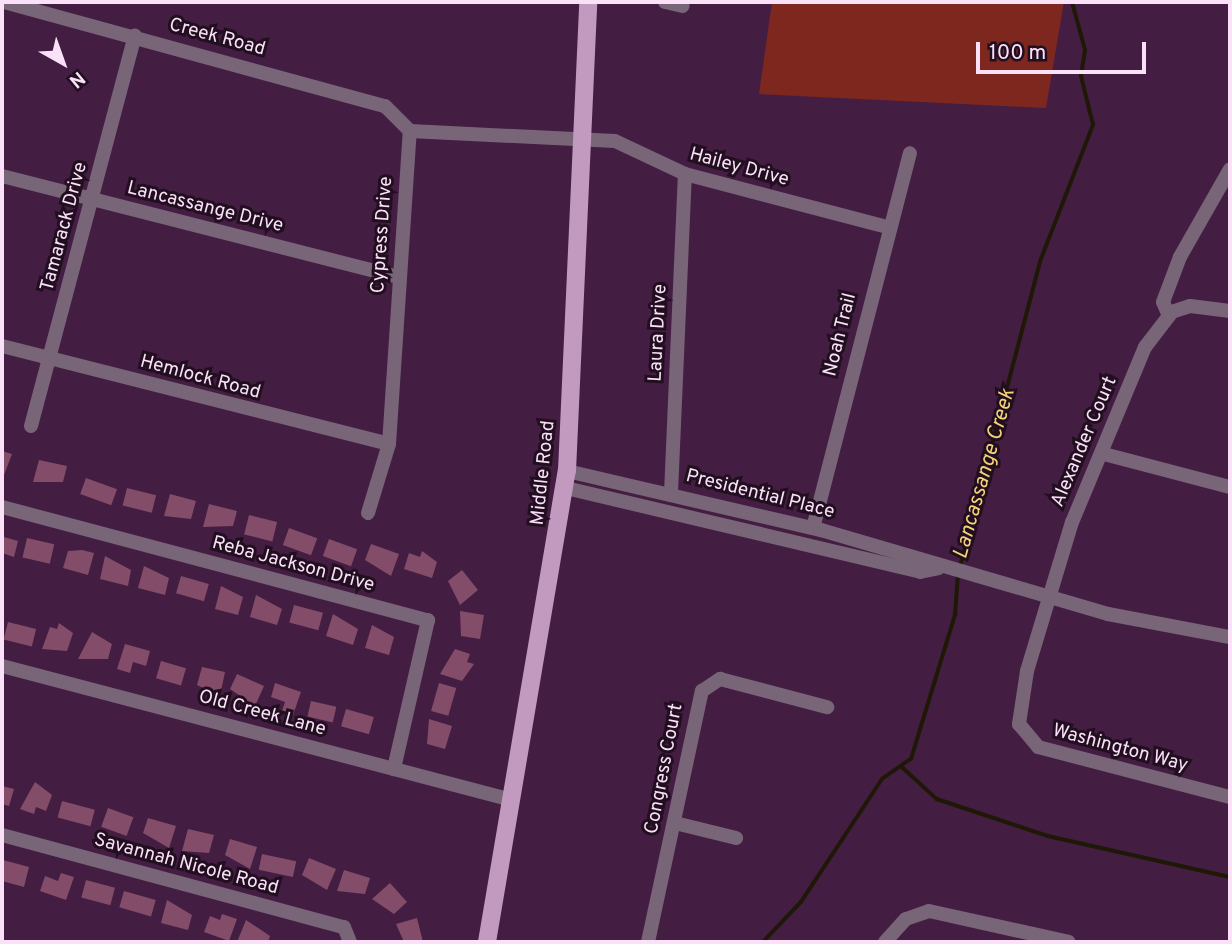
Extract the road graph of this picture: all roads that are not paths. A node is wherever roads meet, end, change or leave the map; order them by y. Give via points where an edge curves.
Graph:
1 (4, 2) edge
2 (587, 2) edge
3 (665, 2) edge
4 (682, 6) dead end
5 (135, 36) junction
6 (410, 131) junction
7 (585, 141) junction
8 (910, 153) dead end
9 (1230, 169) edge
10 (685, 174) junction
11 (2, 176) edge
12 (92, 198) junction
13 (887, 227) junction
14 (399, 277) junction
15 (1230, 311) edge
16 (1170, 314) junction
17 (2, 346) edge
18 (50, 358) junction
19 (31, 426) dead end
20 (389, 444) junction
21 (1104, 454) junction
22 (566, 479) junction
23 (1230, 486) edge
24 (671, 493) junction
25 (2, 508) edge
26 (368, 513) dead end
27 (813, 528) junction
28 (945, 570) junction
29 (1049, 594) junction
30 (1230, 637) edge
31 (2, 666) edge
32 (827, 707) dead end
33 (394, 769) junction
34 (1230, 797) edge
35 (512, 800) junction
36 (676, 823) junction
37 (2, 835) edge
38 (736, 838) dead end
39 (350, 942) edge
40 (487, 942) edge
41 (648, 942) edge
42 (886, 942) edge
43 (1069, 942) edge

1 - 5 street, Creek Road
2 - 7 main road, Middle Road
3 - 4 street
5 - 6 street, Creek Road via 385,106
5 - 12 street, Tamarack Drive
6 - 7 street
6 - 14 street, Cypress Drive
7 - 10 street, Hailey Drive via 636,148
7 - 22 main road, Middle Road
8 - 13 street, Noah Trail
9 - 16 street via 1180,257 1163,302
10 - 13 street, Hailey Drive
10 - 24 street, Laura Drive
11 - 12 street, Lancassange Drive
12 - 14 street, Lancassange Drive
12 - 18 street, Tamarack Drive
13 - 27 street, Noah Trail
14 - 20 street, Cypress Drive
15 - 16 street via 1190,306
16 - 21 street, Alexander Court via 1145,347
17 - 18 street, Hemlock Road
18 - 19 street, Tamarack Drive
18 - 20 street, Hemlock Road
20 - 26 street, Cypress Drive
21 - 23 street
21 - 29 street, Alexander Court
22 - 24 street, Presidential Place
22 - 28 street, Presidential Place via 920,572
22 - 35 main road, Middle Road
24 - 27 street, Presidential Place
25 - 33 street, Reba Jackson Drive via 428,620
27 - 28 street, Presidential Place via 923,557
28 - 29 street, Presidential Place
29 - 30 street, Presidential Place via 1108,614
29 - 34 street, Washington Way via 1019,705 1026,736 1038,747
31 - 33 street, Old Creek Lane
32 - 36 street, Congress Court via 736,682 709,684 698,699
33 - 35 street, Old Creek Lane
35 - 40 main road, Middle Road
36 - 38 street
36 - 41 street, Congress Court
37 - 39 street, Savannah Nicole Road via 344,927
42 - 43 street via 906,919 929,911

